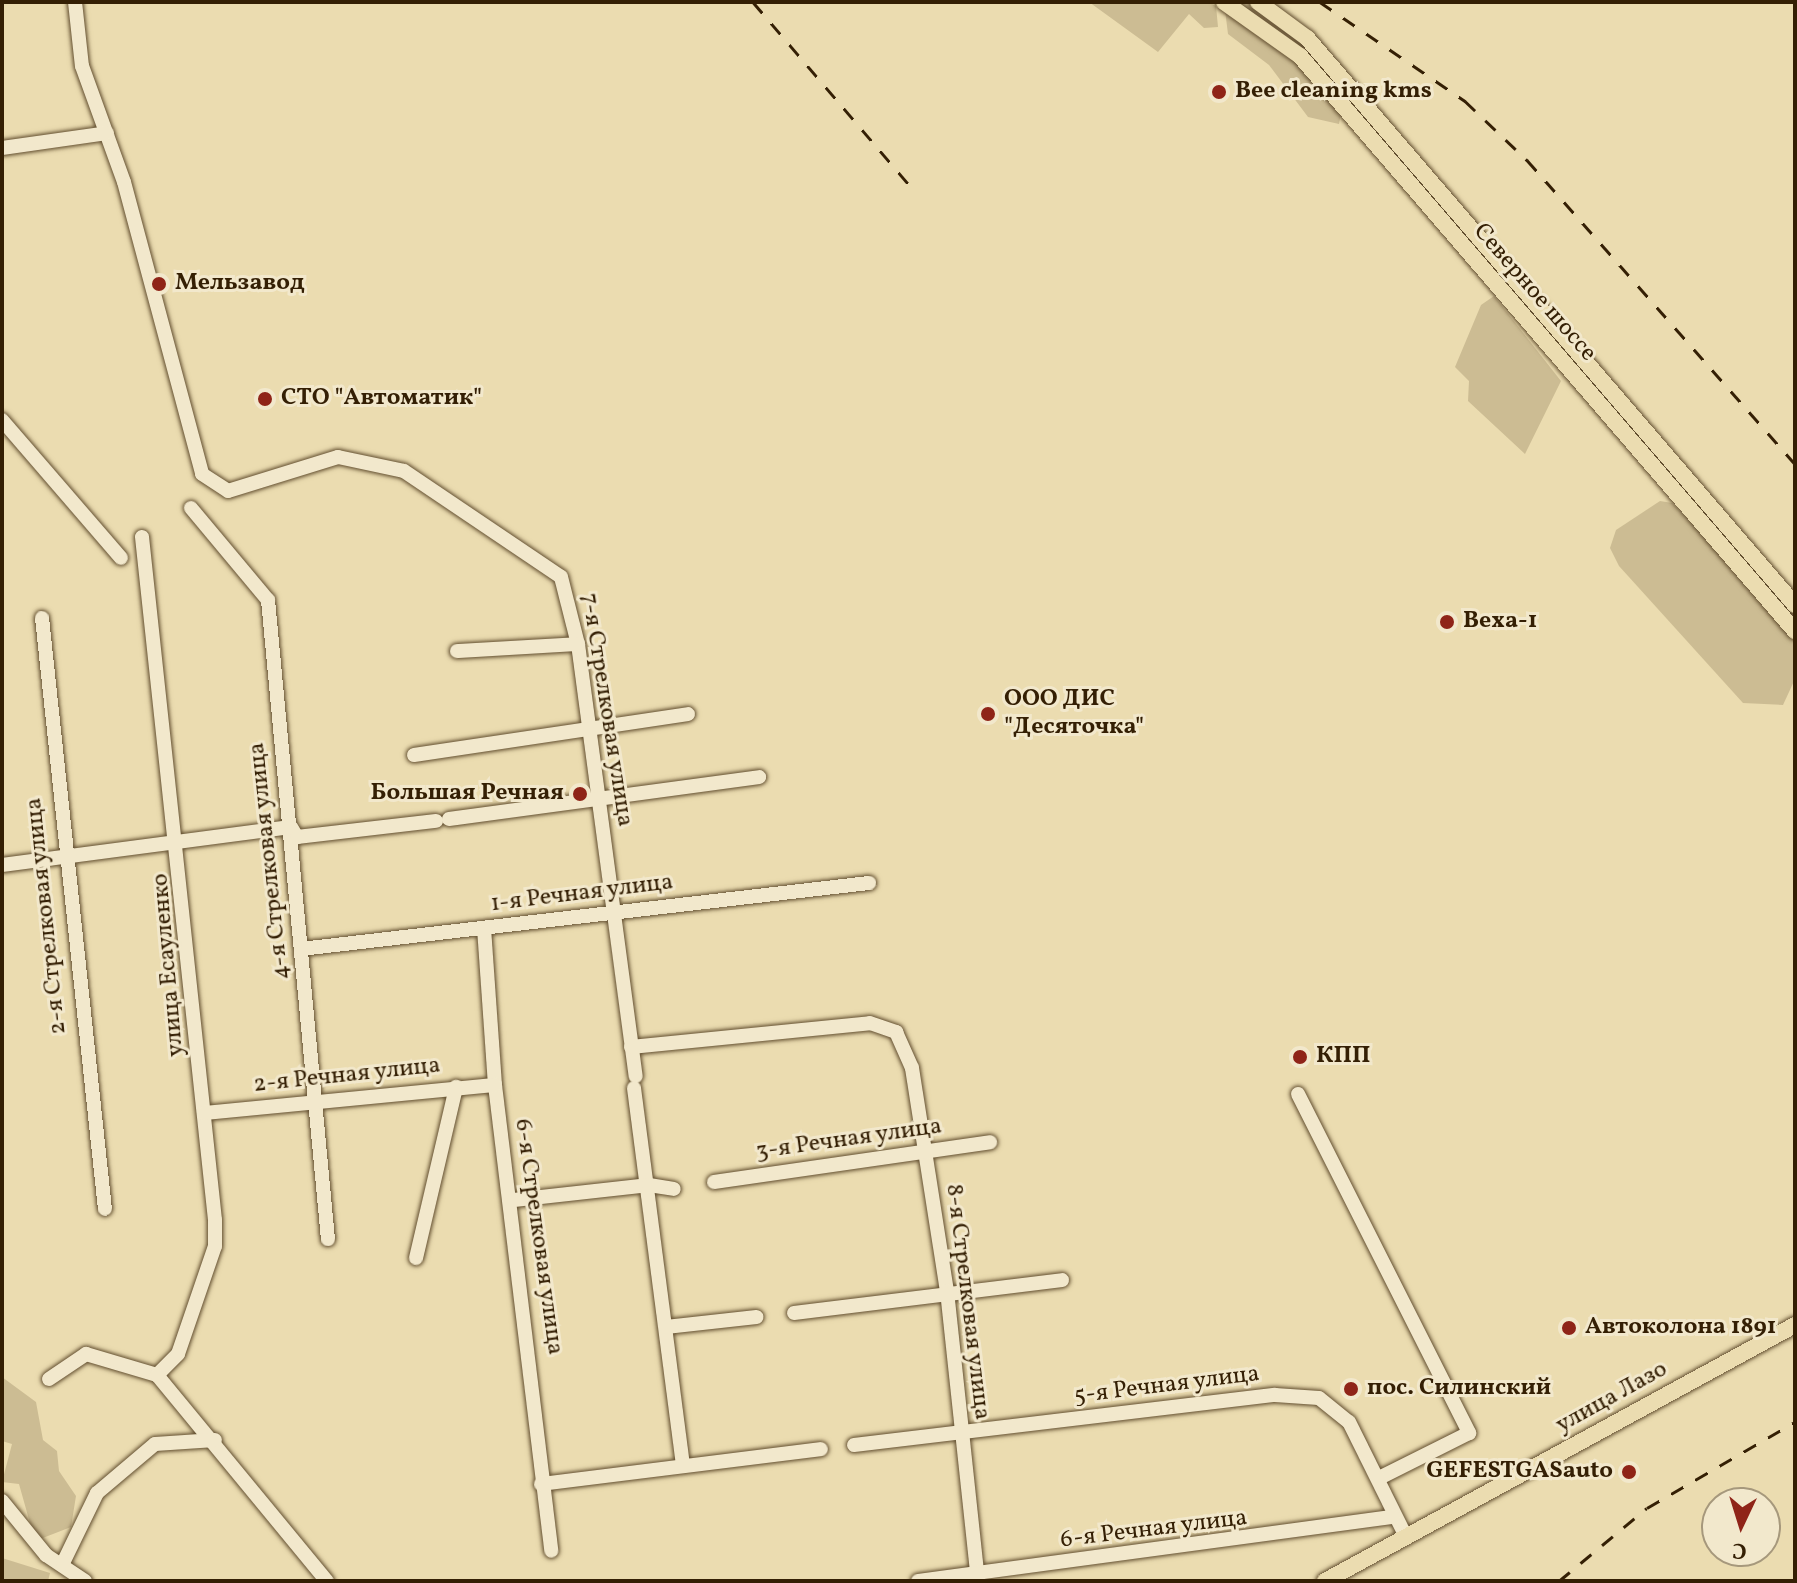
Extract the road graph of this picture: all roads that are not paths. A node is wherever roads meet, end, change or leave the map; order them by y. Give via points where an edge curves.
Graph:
1 (75, 2) edge
2 (1224, 2) edge
3 (1258, 2) edge
4 (1358, 112) junction
5 (107, 133) junction
6 (2, 148) edge
7 (1581, 372) junction
8 (2, 420) edge
9 (191, 508) dead end
10 (142, 537) dead end
11 (121, 558) dead end
12 (1795, 605) edge
13 (42, 618) dead end
14 (1795, 631) edge
15 (578, 644) junction
16 (457, 651) dead end
17 (688, 714) dead end
18 (588, 729) junction
19 (414, 755) dead end
20 (759, 777) dead end
21 (598, 798) junction
22 (291, 827) junction
23 (179, 842) junction
24 (62, 854) junction
25 (2, 865) edge
26 (869, 883) dead end
27 (613, 911) junction
28 (484, 928) junction
29 (301, 949) junction
30 (631, 1047) junction
31 (495, 1085) junction
32 (456, 1087) junction
33 (1298, 1094) dead end
34 (316, 1101) junction
35 (204, 1113) junction
36 (990, 1142) dead end
37 (925, 1151) junction
38 (714, 1182) dead end
39 (649, 1185) junction
40 (674, 1189) dead end
41 (514, 1200) junction
42 (105, 1209) dead end
43 (328, 1239) dead end
44 (416, 1258) dead end
45 (1062, 1280) dead end
46 (947, 1291) junction
47 (794, 1313) dead end
48 (756, 1317) dead end
49 (1795, 1325) edge
50 (666, 1327) junction
51 (157, 1375) junction
52 (49, 1379) dead end
53 (962, 1432) junction
54 (215, 1440) junction
55 (854, 1445) dead end
56 (821, 1449) dead end
57 (683, 1465) junction
58 (1381, 1477) junction
59 (541, 1484) junction
60 (2, 1501) edge
61 (1394, 1517) junction
62 (1406, 1537) junction
63 (551, 1551) dead end
64 (63, 1563) junction
65 (977, 1578) edge
66 (325, 1580) edge
67 (85, 1581) edge
68 (918, 1581) edge
69 (1325, 1581) edge

1 - 5 street via 82,66
2 - 4 main road, Северное шоссе via 1283,40
3 - 4 main road, Северное шоссе via 1307,38
4 - 7 main road, Северное шоссе
5 - 6 street
5 - 15 street, 7-я Стрелковая улица via 202,474 228,491 338,457 404,471 561,577
7 - 12 main road, Северное шоссе
7 - 14 main road, Северное шоссе
8 - 11 street
9 - 22 street, 4-я Стрелковая улица via 268,600
10 - 23 street, улица Есауленко
13 - 24 street, 2-я Стрелковая улица
15 - 16 street
15 - 18 street, 7-я Стрелковая улица
17 - 18 street
18 - 19 street
18 - 21 street, 7-я Стрелковая улица
20 - 21 street
21 - 22 street via 297,837
21 - 27 street, 7-я Стрелковая улица
22 - 23 street
22 - 29 street, 4-я Стрелковая улица
23 - 24 street
23 - 35 street, улица Есауленко
24 - 25 street
24 - 42 street, 2-я Стрелковая улица
26 - 27 street, 1-я Речная улица
27 - 28 street, 1-я Речная улица
27 - 30 street, 7-я Стрелковая улица
28 - 29 street, 1-я Речная улица
28 - 31 street, 6-я Стрелковая улица
29 - 34 street, 4-я Стрелковая улица
30 - 37 street, 8-я Стрелковая улица via 870,1023 896,1032 912,1068
30 - 39 street, 7-я Стрелковая улица
31 - 32 street, 2-я Речная улица
31 - 41 street, 6-я Стрелковая улица
32 - 34 street, 2-я Речная улица
32 - 44 street
33 - 58 street via 1469,1433
34 - 35 street, 2-я Речная улица
34 - 43 street, 4-я Стрелковая улица
35 - 51 street, улица Есауленко via 215,1246 178,1354
36 - 37 street, 3-я Речная улица
37 - 38 street, 3-я Речная улица
37 - 46 street, 8-я Стрелковая улица
39 - 40 street
39 - 41 street
39 - 50 street, 7-я Стрелковая улица
41 - 59 street, 6-я Стрелковая улица
45 - 46 street
46 - 47 street
46 - 53 street, 8-я Стрелковая улица
48 - 50 street
49 - 62 main road, улица Лазо
50 - 57 street, 7-я Стрелковая улица
51 - 52 street via 86,1354
51 - 54 street
53 - 55 street, 5-я Речная улица
53 - 58 street, 5-я Речная улица via 1275,1395 1319,1398 1349,1422
53 - 65 street, 8-я Стрелковая улица
54 - 64 street via 155,1444 97,1493
54 - 66 street
56 - 57 street
57 - 59 street
58 - 61 street, 5-я Речная улица
59 - 63 street, 6-я Стрелковая улица
60 - 64 street via 27,1536
61 - 62 street, 5-я Речная улица
61 - 65 street, 6-я Речная улица
62 - 69 main road, улица Лазо
64 - 67 street
65 - 68 street, 6-я Речная улица

